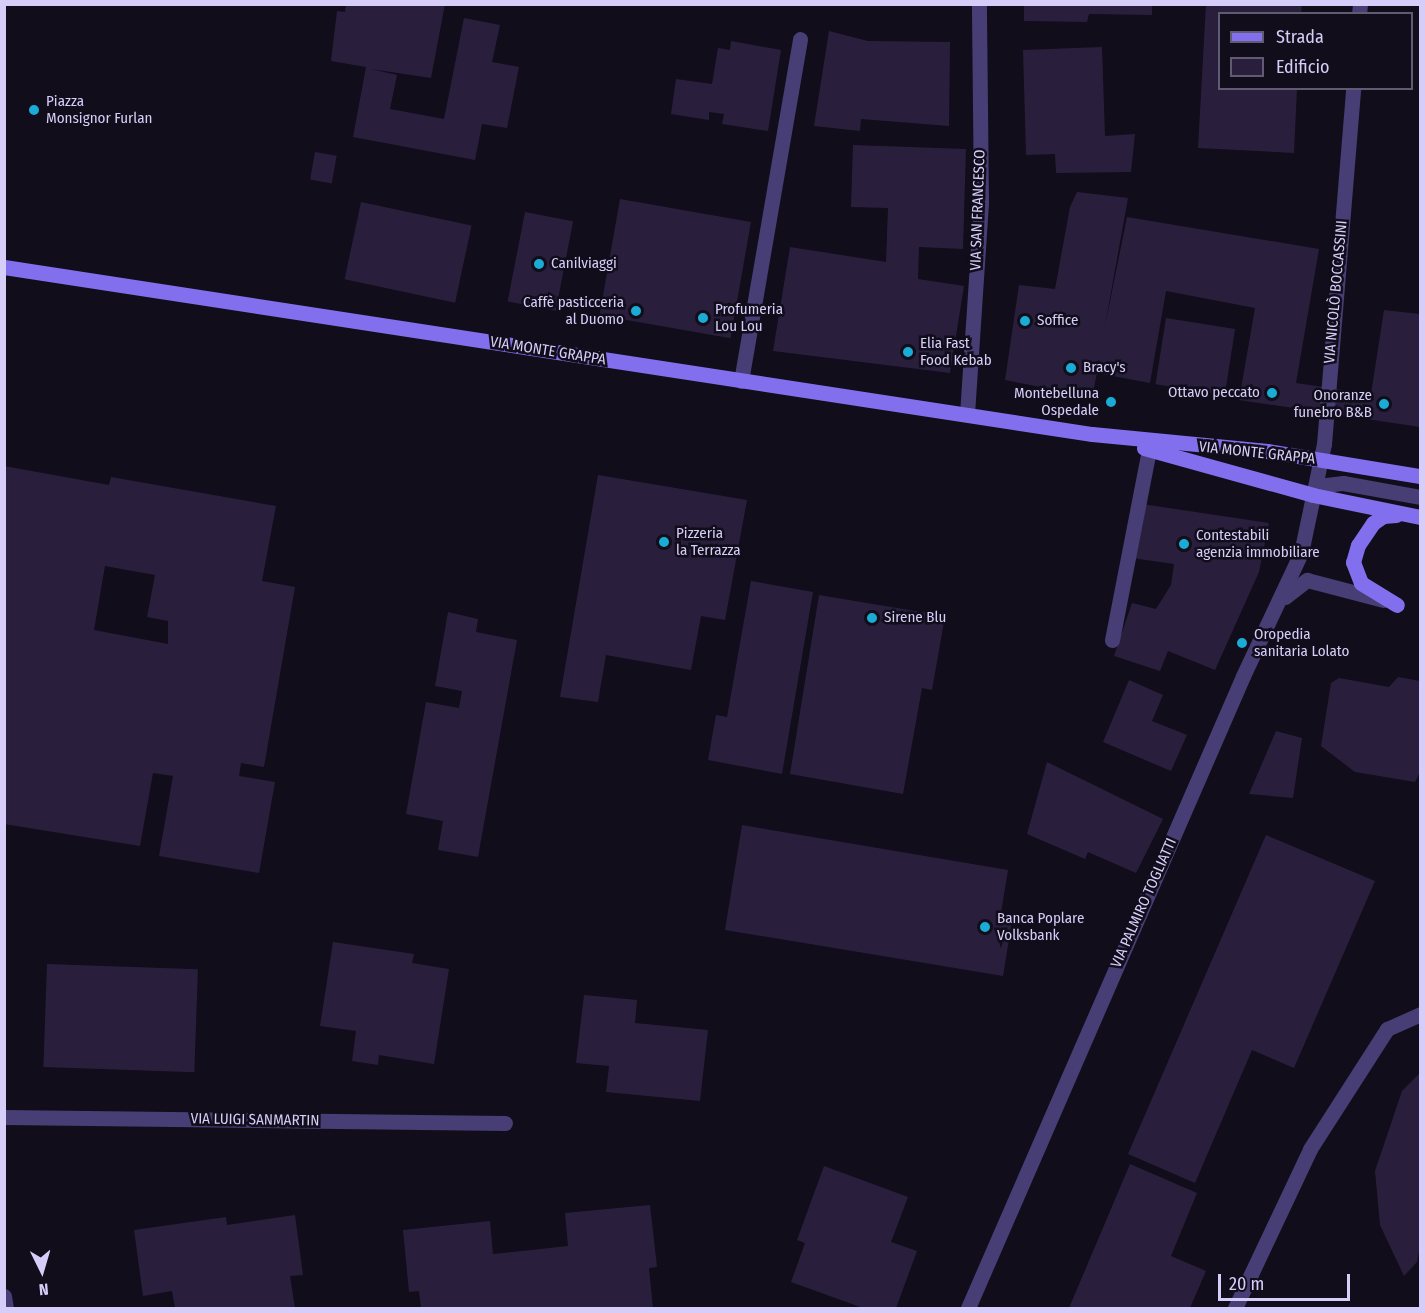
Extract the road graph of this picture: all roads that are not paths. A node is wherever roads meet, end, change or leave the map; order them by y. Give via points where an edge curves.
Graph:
1 (979, 4) edge
2 (800, 39) dead end
3 (1353, 90) edge
4 (4, 267) edge
5 (741, 381) junction
6 (967, 414) junction
7 (1092, 434) junction
8 (1149, 449) junction
9 (1321, 460) junction
10 (1420, 476) edge
11 (1313, 495) junction
12 (1420, 497) edge
13 (1416, 517) edge
14 (1396, 605) joint
15 (1273, 615) junction
16 (1112, 640) dead end
17 (1420, 1014) edge
18 (4, 1117) edge
19 (506, 1123) dead end
20 (4, 1296) edge
21 (6, 1308) edge
22 (968, 1308) edge
23 (1235, 1308) edge

1 - 6 street, VIA SAN FRANCESCO via 981,203
2 - 5 street
3 - 9 street, VIA NICOLÒ BOCCASSINI
4 - 5 main road, VIA MONTE GRAPPA
5 - 6 main road, VIA MONTE GRAPPA
6 - 7 main road, VIA MONTE GRAPPA
7 - 8 main road, VIA MONTE GRAPPA
7 - 9 main road, VIA MONTE GRAPPA
8 - 11 main road, VIA MONTE GRAPPA
8 - 16 street
9 - 10 main road, VIA MONTE GRAPPA
9 - 11 street, VIA NICOLÒ BOCCASSINI
11 - 12 street, VIA MONTE GRAPPA via 1326,485 1343,483
11 - 13 main road, VIA MONTE GRAPPA
11 - 15 street, VIA PALMIRO TOGLIATTI via 1301,553
13 - 14 main road via 1379,518 1362,538 1353,562 1361,583
14 - 15 street via 1307,580 1293,588
15 - 22 street, VIA PALMIRO TOGLIATTI
17 - 23 street via 1387,1029 1310,1149
18 - 19 street, VIA LUIGI SANMARTIN
20 - 21 street

